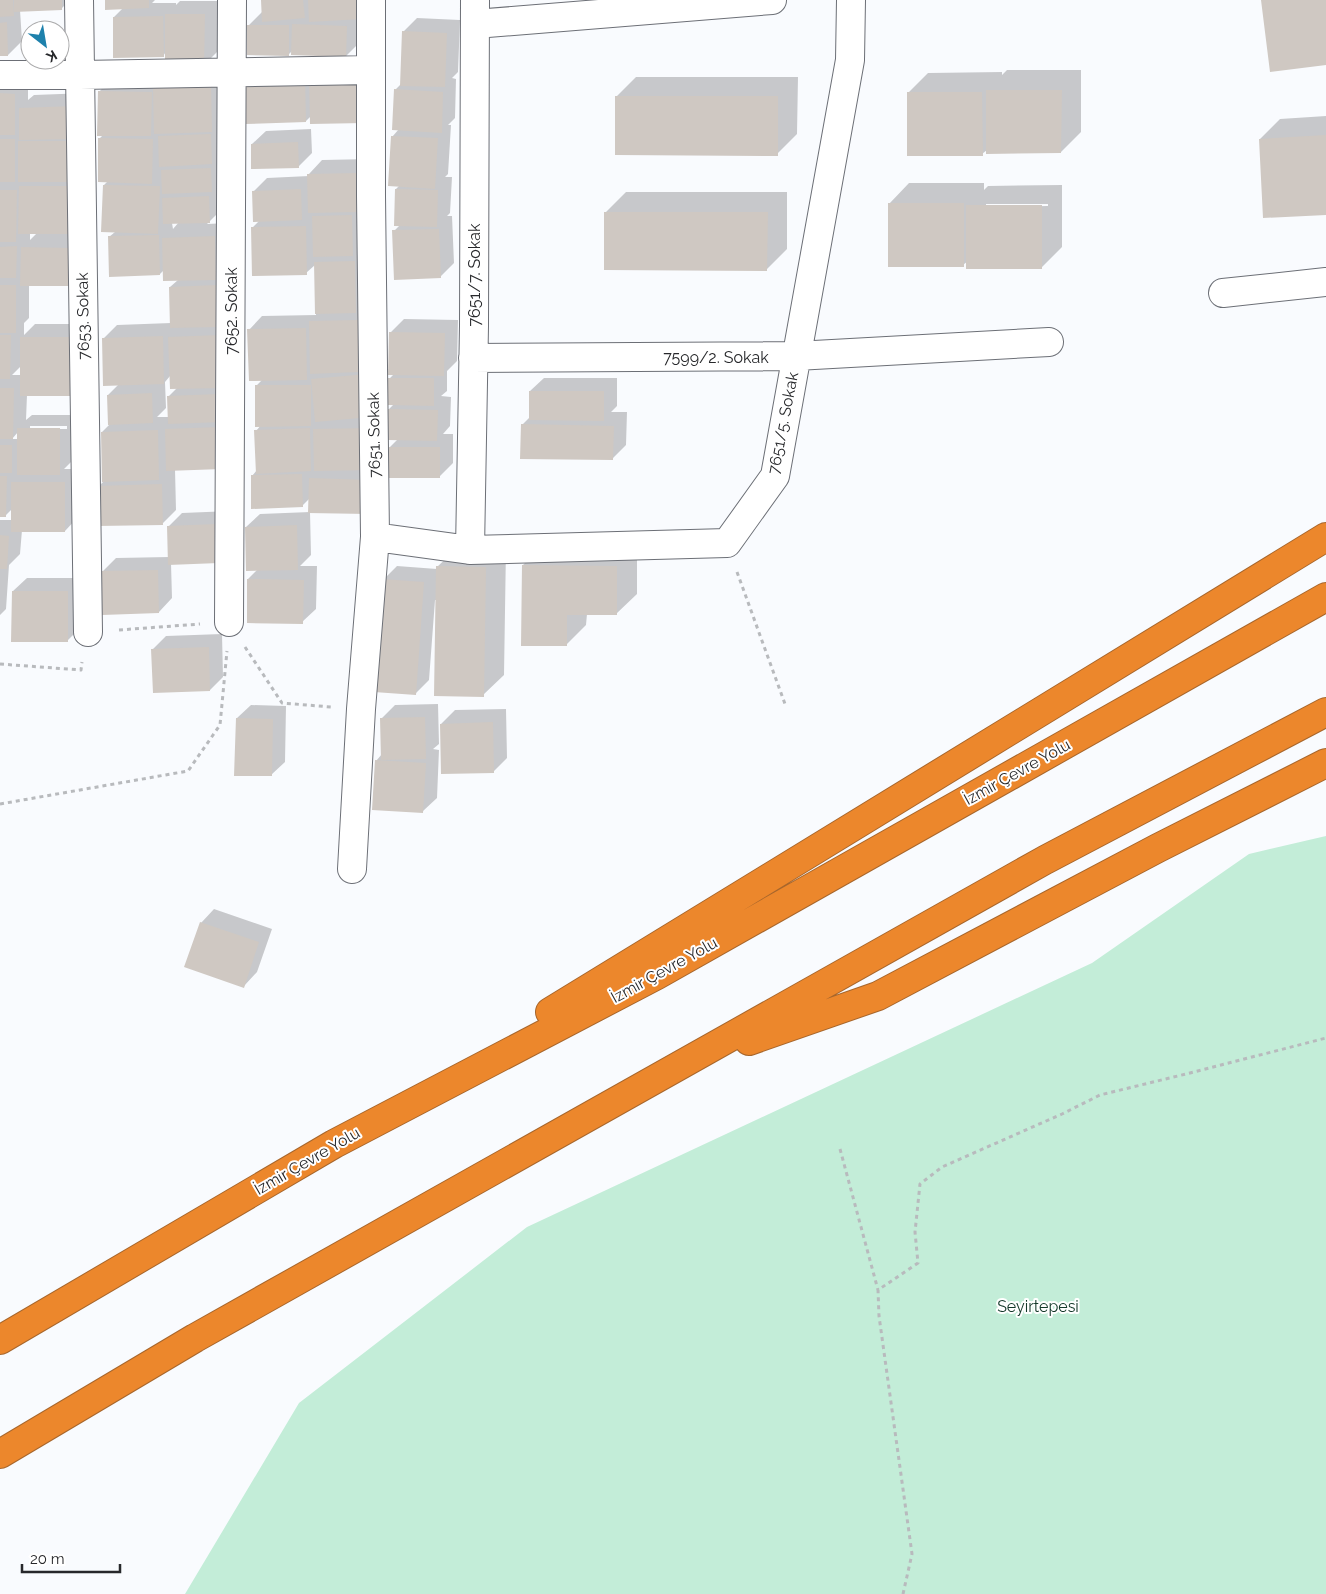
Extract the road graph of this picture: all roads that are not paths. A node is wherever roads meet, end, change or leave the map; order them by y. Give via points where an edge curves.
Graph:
1 (79, 0) edge
2 (232, 0) edge
3 (371, 0) edge
4 (772, 0) edge
5 (851, 0) edge
6 (475, 12) edge
7 (371, 70) junction
8 (232, 72) junction
9 (0, 75) edge
10 (80, 76) junction
11 (1326, 282) edge
12 (1222, 293) dead end
13 (1049, 342) dead end
14 (796, 356) junction
15 (473, 358) junction
16 (375, 537) junction
17 (1326, 537) edge
18 (470, 550) junction
19 (1326, 597) edge
20 (229, 622) road end
21 (88, 632) road end
22 (1326, 712) edge
23 (1326, 763) edge
24 (352, 869) dead end
25 (679, 1066) junction
26 (334, 1144) junction
27 (0, 1340) edge
28 (0, 1454) edge

1 - 10 street, 7653. Sokak
2 - 8 street, 7652. Sokak
3 - 7 street, 7651. Sokak
4 - 6 street
5 - 14 street, 7651/5. Sokak via 850,60
6 - 15 street, 7651/7. Sokak
7 - 8 street
7 - 16 street, 7651. Sokak
8 - 10 street
8 - 20 street, 7652. Sokak
9 - 10 street
10 - 21 street, 7653. Sokak
11 - 12 street
13 - 14 street, 7599/2. Sokak
14 - 15 street, 7599/2. Sokak
14 - 18 street, 7651/5. Sokak via 775,476 726,543
15 - 18 street, 7651/7. Sokak
16 - 18 street
16 - 24 street, 7651. Sokak
17 - 26 highway
19 - 26 highway, İzmir Çevre Yolu via 657,975
22 - 25 highway via 1044,860
23 - 25 highway via 878,996
25 - 28 highway via 195,1338
26 - 27 highway, İzmir Çevre Yolu

